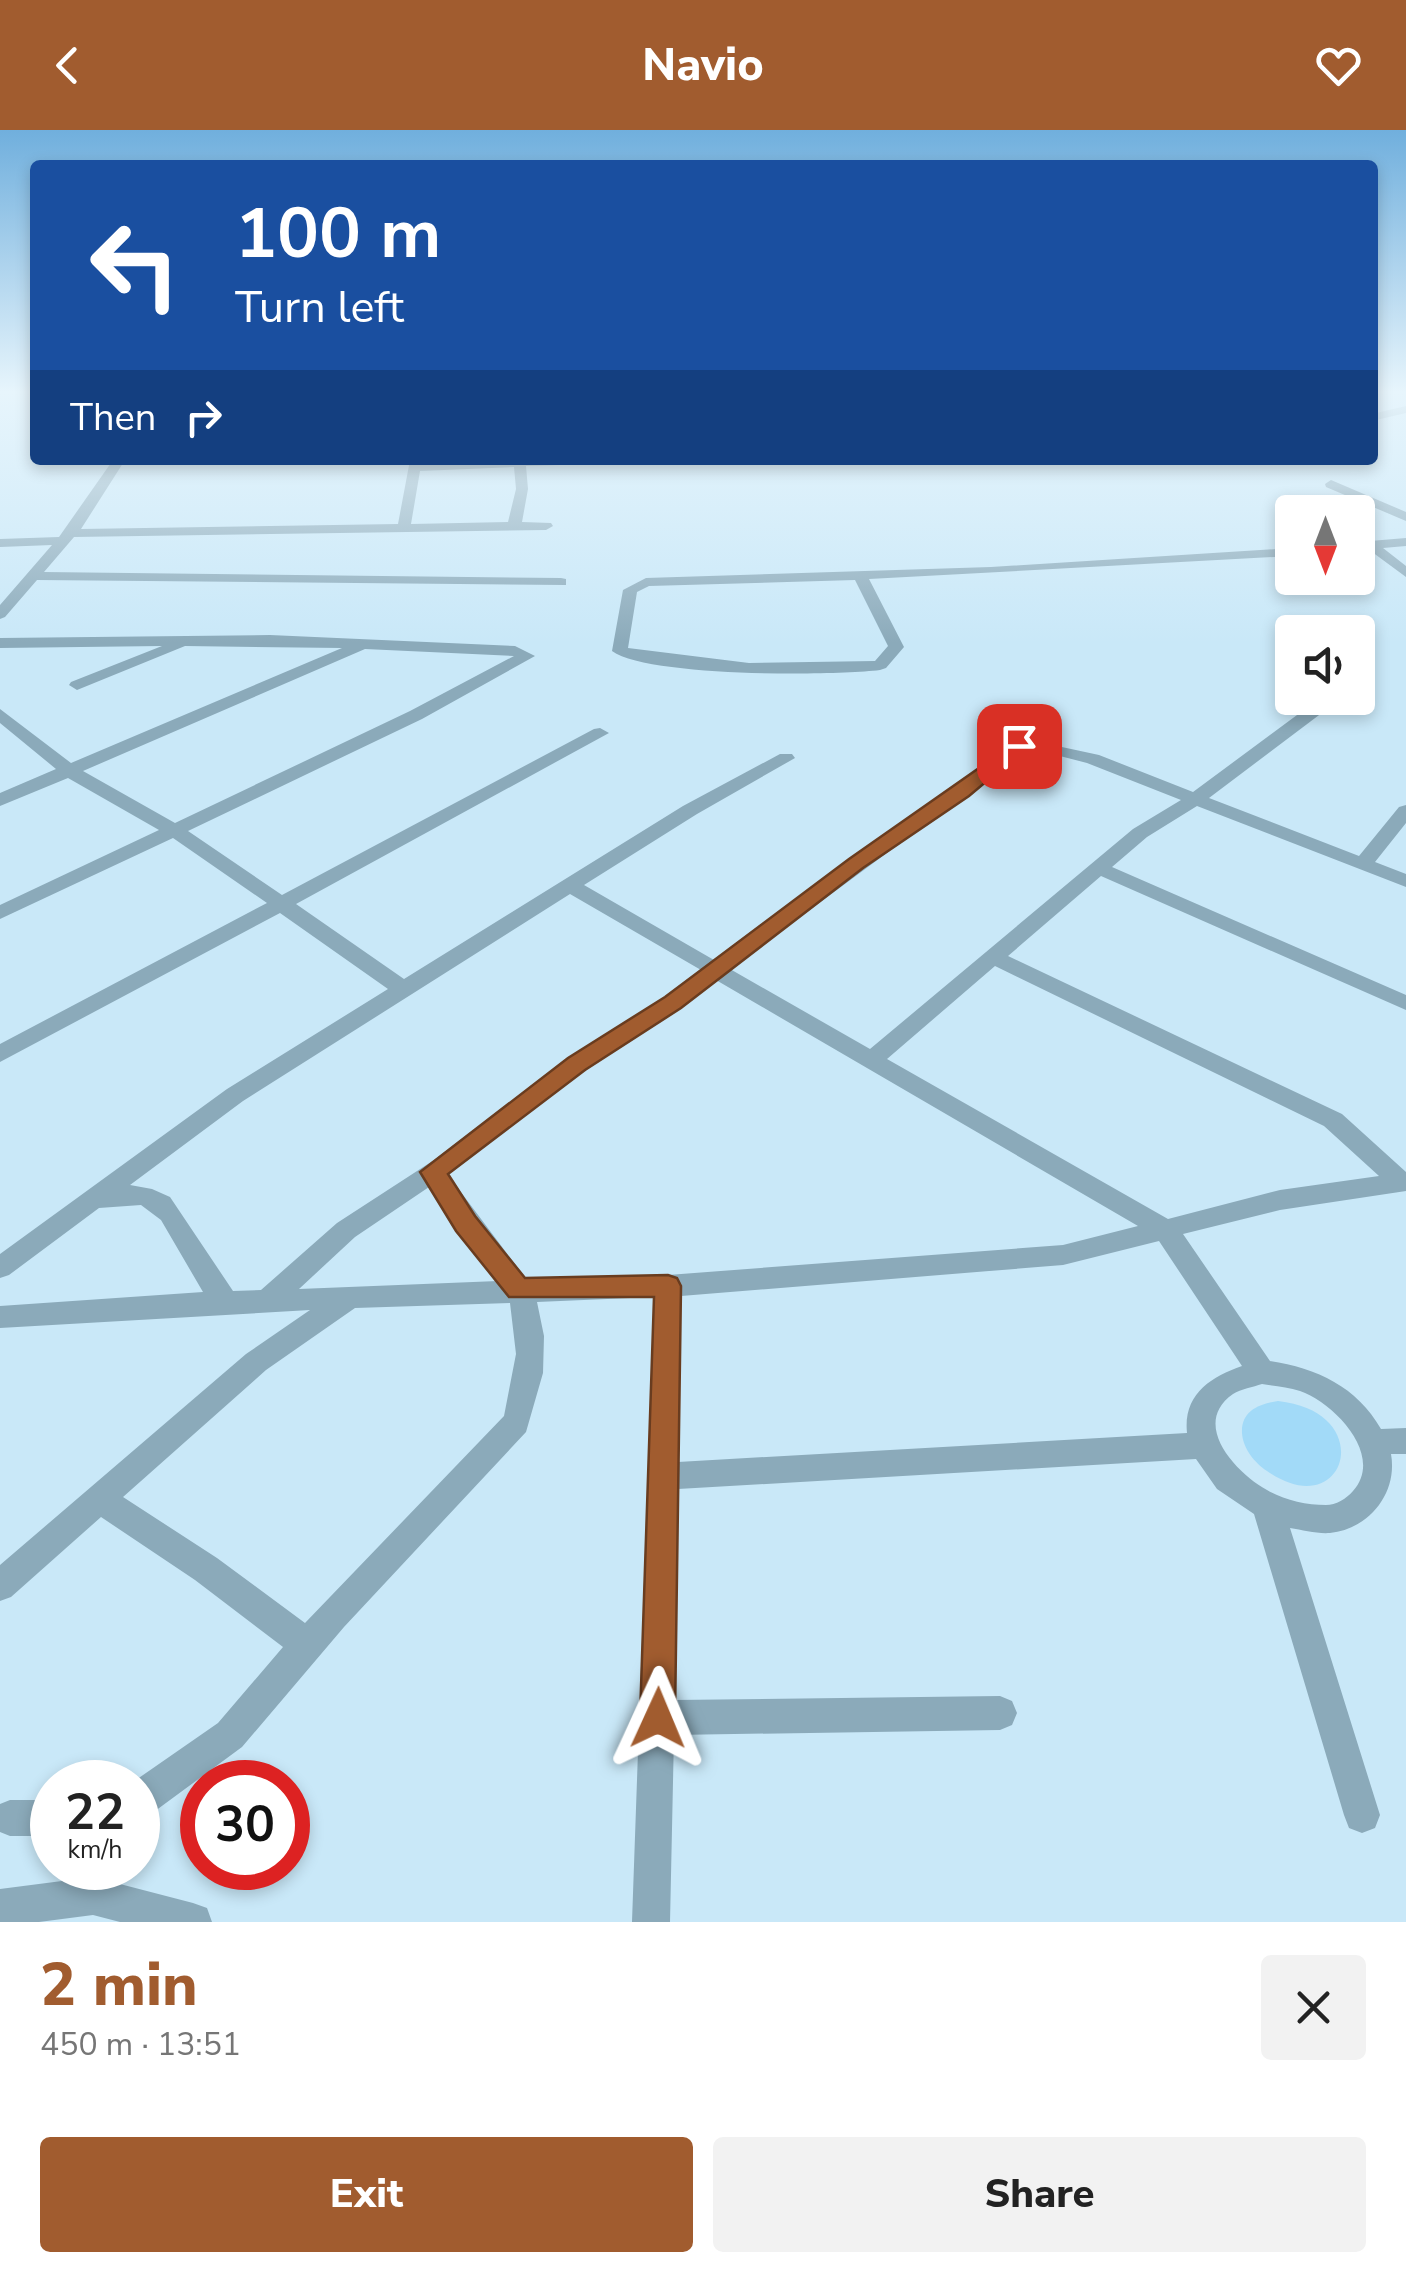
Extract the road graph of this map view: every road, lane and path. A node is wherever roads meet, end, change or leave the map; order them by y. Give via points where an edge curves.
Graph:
1 (107, 476) edge
2 (414, 476) edge
3 (521, 476) edge
4 (1331, 484) dead end
5 (1406, 517) edge
6 (546, 526) dead end
7 (404, 527) junction
8 (514, 527) junction
9 (66, 537) junction
10 (1406, 542) edge
11 (0, 543) edge
12 (1375, 544) edge
13 (1375, 552) edge
14 (1275, 553) edge
15 (1406, 572) edge
16 (860, 575) junction
17 (31, 576) junction
18 (561, 582) dead end
19 (0, 614) edge
20 (191, 640) junction
21 (0, 644) edge
22 (366, 644) junction
23 (77, 685) dead end
24 (0, 714) edge
25 (1307, 715) edge
26 (600, 733) dead end
27 (786, 758) dead end
28 (68, 771) junction
29 (1194, 799) junction
30 (0, 800) edge
31 (1406, 811) edge
32 (173, 831) junction
33 (1364, 863) junction
34 (1098, 868) junction
35 (1406, 880) edge
36 (572, 887) junction
37 (278, 902) junction
38 (0, 913) edge
39 (995, 958) junction
40 (715, 970) junction
41 (403, 989) junction
42 (1406, 1002) edge
43 (0, 1054) edge
44 (872, 1059) junction
45 (433, 1172) junction
46 (1403, 1182) edge
47 (87, 1201) junction
48 (1166, 1230) junction
49 (0, 1268) edge
50 (668, 1286) junction
51 (518, 1290) junction
52 (350, 1297) junction
53 (267, 1300) junction
54 (226, 1302) junction
55 (0, 1317) edge
56 (1262, 1372) junction
57 (1406, 1440) edge
58 (1373, 1442) junction
59 (1204, 1445) junction
60 (663, 1476) junction
61 (98, 1498) junction
62 (1269, 1511) junction
63 (0, 1586) edge
64 (307, 1645) junction
65 (1000, 1713) dead end
66 (658, 1718) junction
67 (160, 1786) edge
68 (1362, 1815) dead end
69 (10, 1818) dead end
70 (30, 1818) edge
71 (0, 1908) edge
72 (192, 1922) edge
73 (651, 1922) edge

1 - 9 street
2 - 7 street
3 - 8 street
4 - 5 street
6 - 8 street
7 - 8 street
7 - 9 street
9 - 11 street
9 - 17 street
10 - 12 street
13 - 15 street
14 - 16 street
16 - 16 street via 635,584 624,606 620,651 718,664 880,664 896,646
17 - 18 street
17 - 19 street
20 - 21 street
20 - 22 street
20 - 23 street
22 - 28 street
22 - 32 street via 527,656
24 - 28 street
25 - 29 street
26 - 37 street
27 - 36 street via 690,810
28 - 30 street
28 - 32 street
29 - 33 street
29 - 34 street
29 - 40 street via 1063,748 1026,742
31 - 33 street
32 - 37 street
32 - 38 street
33 - 35 street
34 - 39 street
34 - 42 street
36 - 40 street
36 - 41 street
37 - 41 street
37 - 43 street
39 - 44 street
39 - 46 street via 1332,1120
40 - 44 street
40 - 45 street
41 - 47 street
44 - 48 street
45 - 51 street
45 - 53 street via 346,1230
46 - 48 street via 1280,1200
47 - 49 street
47 - 54 street via 154,1196 178,1219
48 - 50 street via 1063,1255
48 - 56 street
50 - 51 street
50 - 60 street
51 - 52 street
51 - 64 street via 531,1349 530,1385 516,1423
52 - 53 street
52 - 61 street via 256,1362
53 - 54 street
54 - 55 street
56 - 58 street via 1288,1375 1340,1400
56 - 59 street via 1229,1381 1206,1402 1200,1422
57 - 58 street
58 - 62 street via 1379,1468 1373,1491 1357,1509 1301,1520
59 - 60 street
59 - 62 street via 1240,1494
60 - 66 street
61 - 63 street
61 - 64 street
62 - 68 street
64 - 67 street via 230,1734
65 - 66 street
66 - 73 street
69 - 70 street
71 - 72 street via 93,1896

